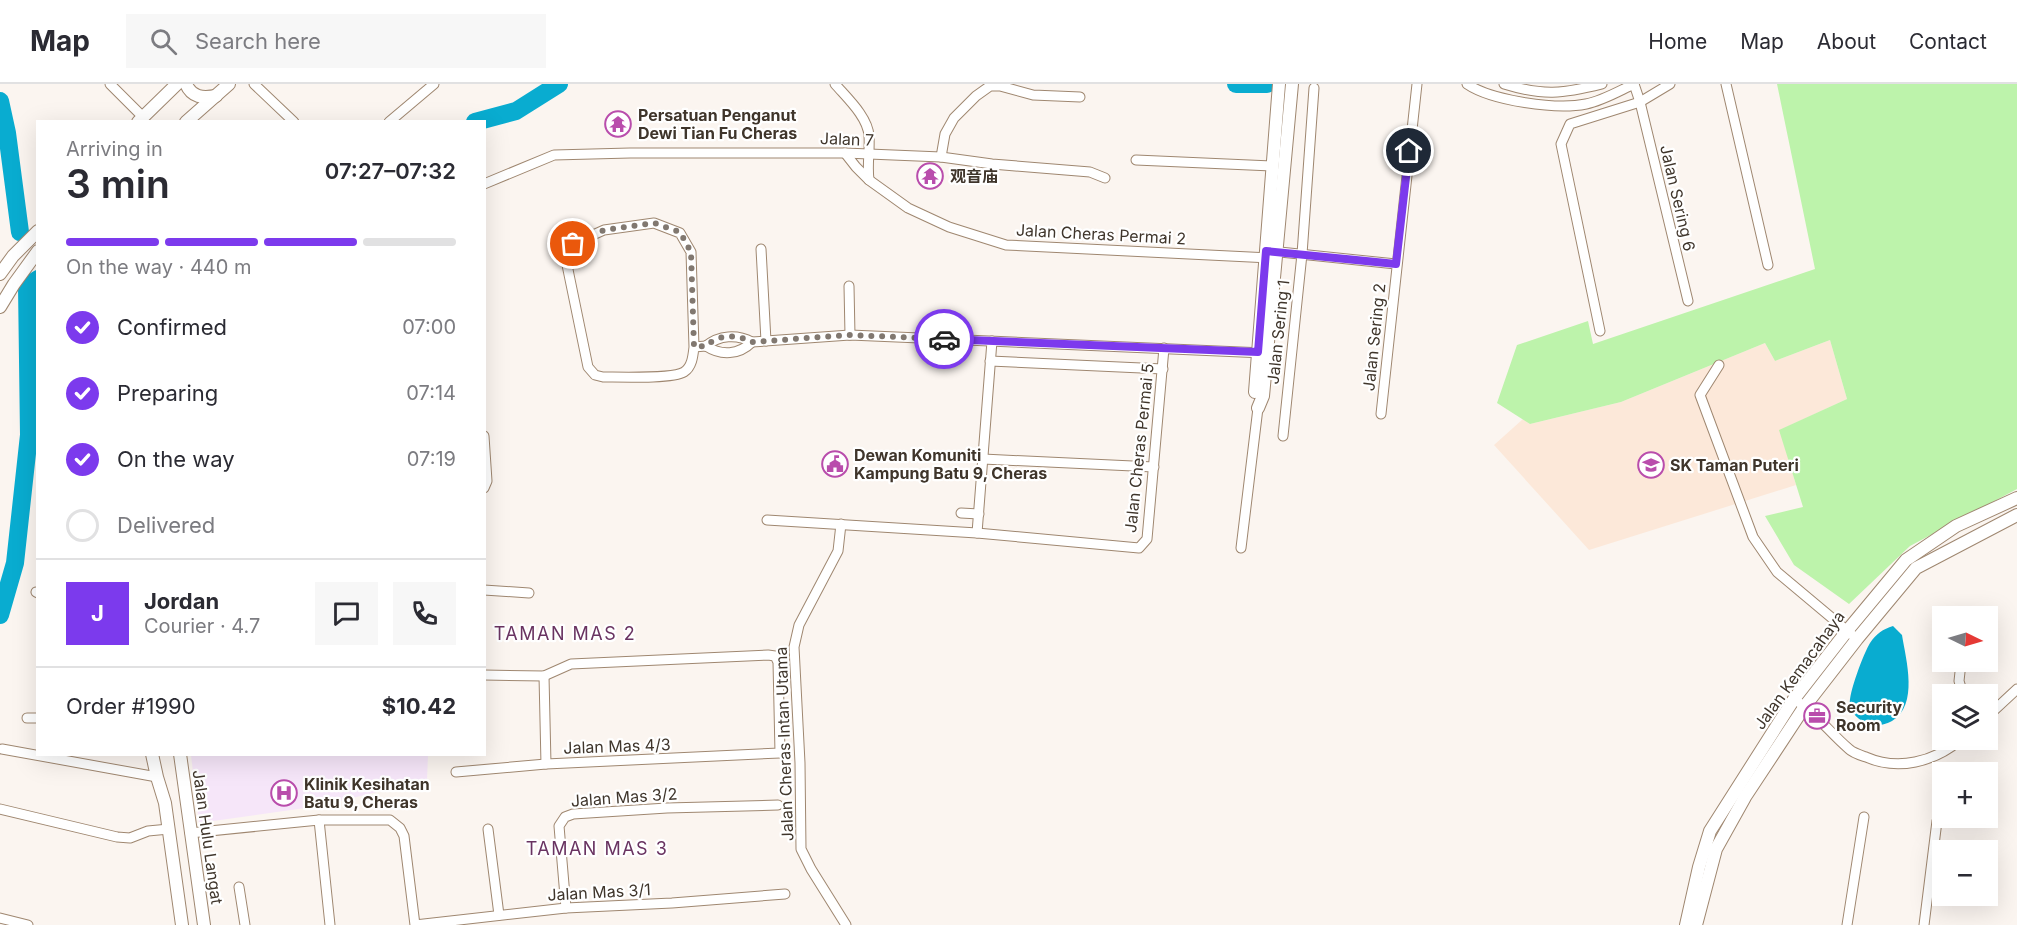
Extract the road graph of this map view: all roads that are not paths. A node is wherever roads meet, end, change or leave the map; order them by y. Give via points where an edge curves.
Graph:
1 (110, 84) edge
2 (177, 84) edge
3 (186, 84) edge
4 (229, 84) edge
5 (254, 84) edge
6 (434, 84) edge
7 (835, 84) edge
8 (1279, 84) edge
9 (1292, 84) edge
10 (1417, 84) edge
11 (1467, 84) edge
12 (1504, 84) edge
13 (1602, 84) edge
14 (1634, 84) edge
15 (1670, 84) edge
16 (1726, 84) edge
17 (1314, 88) dead end
18 (216, 96) junction
19 (1080, 97) dead end
20 (1640, 102) junction
21 (1284, 105) junction
22 (140, 120) edge
23 (189, 120) edge
24 (292, 120) edge
25 (391, 120) edge
26 (845, 153) junction
27 (868, 154) junction
28 (941, 157) junction
29 (1137, 160) dead end
30 (1272, 166) junction
31 (1105, 178) dead end
32 (869, 180) junction
33 (486, 183) edge
34 (36, 233) edge
35 (761, 249) dead end
36 (36, 254) edge
37 (1271, 254) junction
38 (1302, 254) junction
39 (1396, 264) junction
40 (1768, 265) dead end
41 (0, 274) edge
42 (849, 286) dead end
43 (1688, 301) dead end
44 (0, 307) edge
45 (1600, 331) dead end
46 (850, 335) junction
47 (766, 341) junction
48 (992, 341) junction
49 (752, 342) junction
50 (706, 346) junction
51 (694, 347) junction
52 (1164, 348) junction
53 (1262, 353) junction
54 (990, 361) junction
55 (1719, 365) dead end
56 (1162, 369) junction
57 (1258, 408) joint
58 (1381, 414) dead end
59 (1283, 436) dead end
60 (983, 459) junction
61 (486, 466) edge
62 (1154, 467) junction
63 (486, 483) edge
64 (2017, 498) edge
65 (961, 513) dead end
66 (979, 514) junction
67 (2017, 515) edge
68 (767, 520) dead end
69 (841, 525) junction
70 (977, 533) junction
71 (1241, 548) dead end
72 (486, 590) edge
73 (529, 593) dead end
74 (1852, 635) junction
75 (486, 675) edge
76 (544, 676) junction
77 (2017, 688) edge
78 (1799, 702) junction
79 (1998, 706) edge
80 (27, 718) dead end
81 (36, 718) edge
82 (2, 749) dead end
83 (1945, 750) edge
84 (36, 755) edge
85 (41, 756) edge
86 (152, 756) edge
87 (180, 756) edge
88 (546, 764) junction
89 (456, 772) dead end
90 (157, 777) junction
91 (778, 806) dead end
92 (0, 809) edge
93 (1864, 817) dead end
94 (319, 820) junction
95 (1936, 828) edge
96 (169, 829) junction
97 (488, 829) dead end
98 (190, 833) junction
99 (240, 887) dead end
100 (785, 894) dead end
101 (566, 908) junction
102 (499, 915) junction
103 (0, 918) edge
104 (1693, 924) edge
105 (28, 925) edge
106 (182, 925) edge
107 (204, 925) edge
108 (245, 925) edge
109 (330, 925) edge
110 (414, 925) edge
111 (846, 925) edge
112 (1847, 925) edge
113 (1924, 925) edge

1 - 22 street
2 - 22 street
3 - 18 street via 198,97
4 - 18 street
5 - 24 street
6 - 25 street
7 - 27 street via 865,121
8 - 21 street
9 - 21 street
10 - 39 street, Jalan Sering 2
11 - 14 street via 1515,100 1552,106 1587,104
12 - 13 street via 1554,94
14 - 20 street, Jalan Sering 6
15 - 20 street
16 - 40 street
17 - 38 street, Jalan Sering 1
18 - 23 street
19 - 28 street via 1033,95 990,86 954,118 945,134
20 - 43 street, Jalan Sering 6
20 - 45 street via 1570,124 1561,144
21 - 30 street
21 - 37 street
26 - 27 street, Jalan 7
26 - 32 street, Jalan Cheras Permai 2
26 - 33 street, Jalan 7 via 554,155
27 - 28 street, Jalan 7
27 - 32 street
28 - 31 street, Jalan 7 via 1090,172
29 - 30 street
30 - 37 street
32 - 37 street, Jalan Cheras Permai 2 via 931,220 1006,244
34 - 41 street
35 - 47 street
36 - 44 street
37 - 38 street, Jalan Cheras Permai 2
37 - 53 street
38 - 39 street, Jalan Cheras Permai 2
38 - 59 street, Jalan Sering 1
39 - 58 street, Jalan Sering 2
42 - 46 street
46 - 47 street
46 - 48 street
47 - 49 street
48 - 52 street
48 - 54 street
49 - 50 street via 738,337 721,338
49 - 50 street via 747,348 724,354
50 - 51 street
51 - 51 street via 691,252 680,232 654,223 604,230 568,250 566,260 588,367 595,375 683,373 691,364
52 - 53 street
52 - 56 street, Jalan Cheras Permai 5
53 - 57 street via 1263,396
54 - 56 street
54 - 60 street
55 - 74 street via 1700,395 1753,537 1777,572
56 - 62 street, Jalan Cheras Permai 5
57 - 71 street
60 - 62 street
60 - 66 street
61 - 63 street
62 - 70 street, Jalan Cheras Permai 5 via 1147,539 1139,548
64 - 74 street, Jalan Kemacahaya via 1956,526 1906,560
65 - 66 street
66 - 70 street
67 - 74 street, Jalan Kemacahaya via 1916,568
68 - 69 street
69 - 70 street
69 - 111 street, Jalan Cheras Intan Utama via 838,550 799,625 794,647 801,849
72 - 73 street
74 - 78 street, Jalan Kemacahaya
75 - 76 street
76 - 88 street
76 - 88 street, Jalan Mas 4/3 via 571,664 768,655 776,656 778,662 780,753
77 - 79 street
78 - 83 street via 1851,751 1875,761 1897,765 1920,762
78 - 104 street, Jalan Kemacahaya via 1716,849
80 - 81 street
82 - 84 street
85 - 90 street
86 - 90 street
87 - 98 street, Jalan Hulu Langat
88 - 89 street, Jalan Mas 4/3
90 - 96 street
91 - 101 street, Jalan Mas 3/2 via 655,809 565,817 559,826
92 - 96 street via 117,837
93 - 112 street
94 - 98 street
94 - 109 street
94 - 110 street via 390,820 400,828
95 - 113 street
96 - 106 street
97 - 102 street
98 - 107 street, Jalan Hulu Langat
99 - 108 street
100 - 101 street, Jalan Mas 3/1
101 - 102 street, Jalan Mas 3/1
102 - 110 street, Jalan Mas 3/1
103 - 105 street

